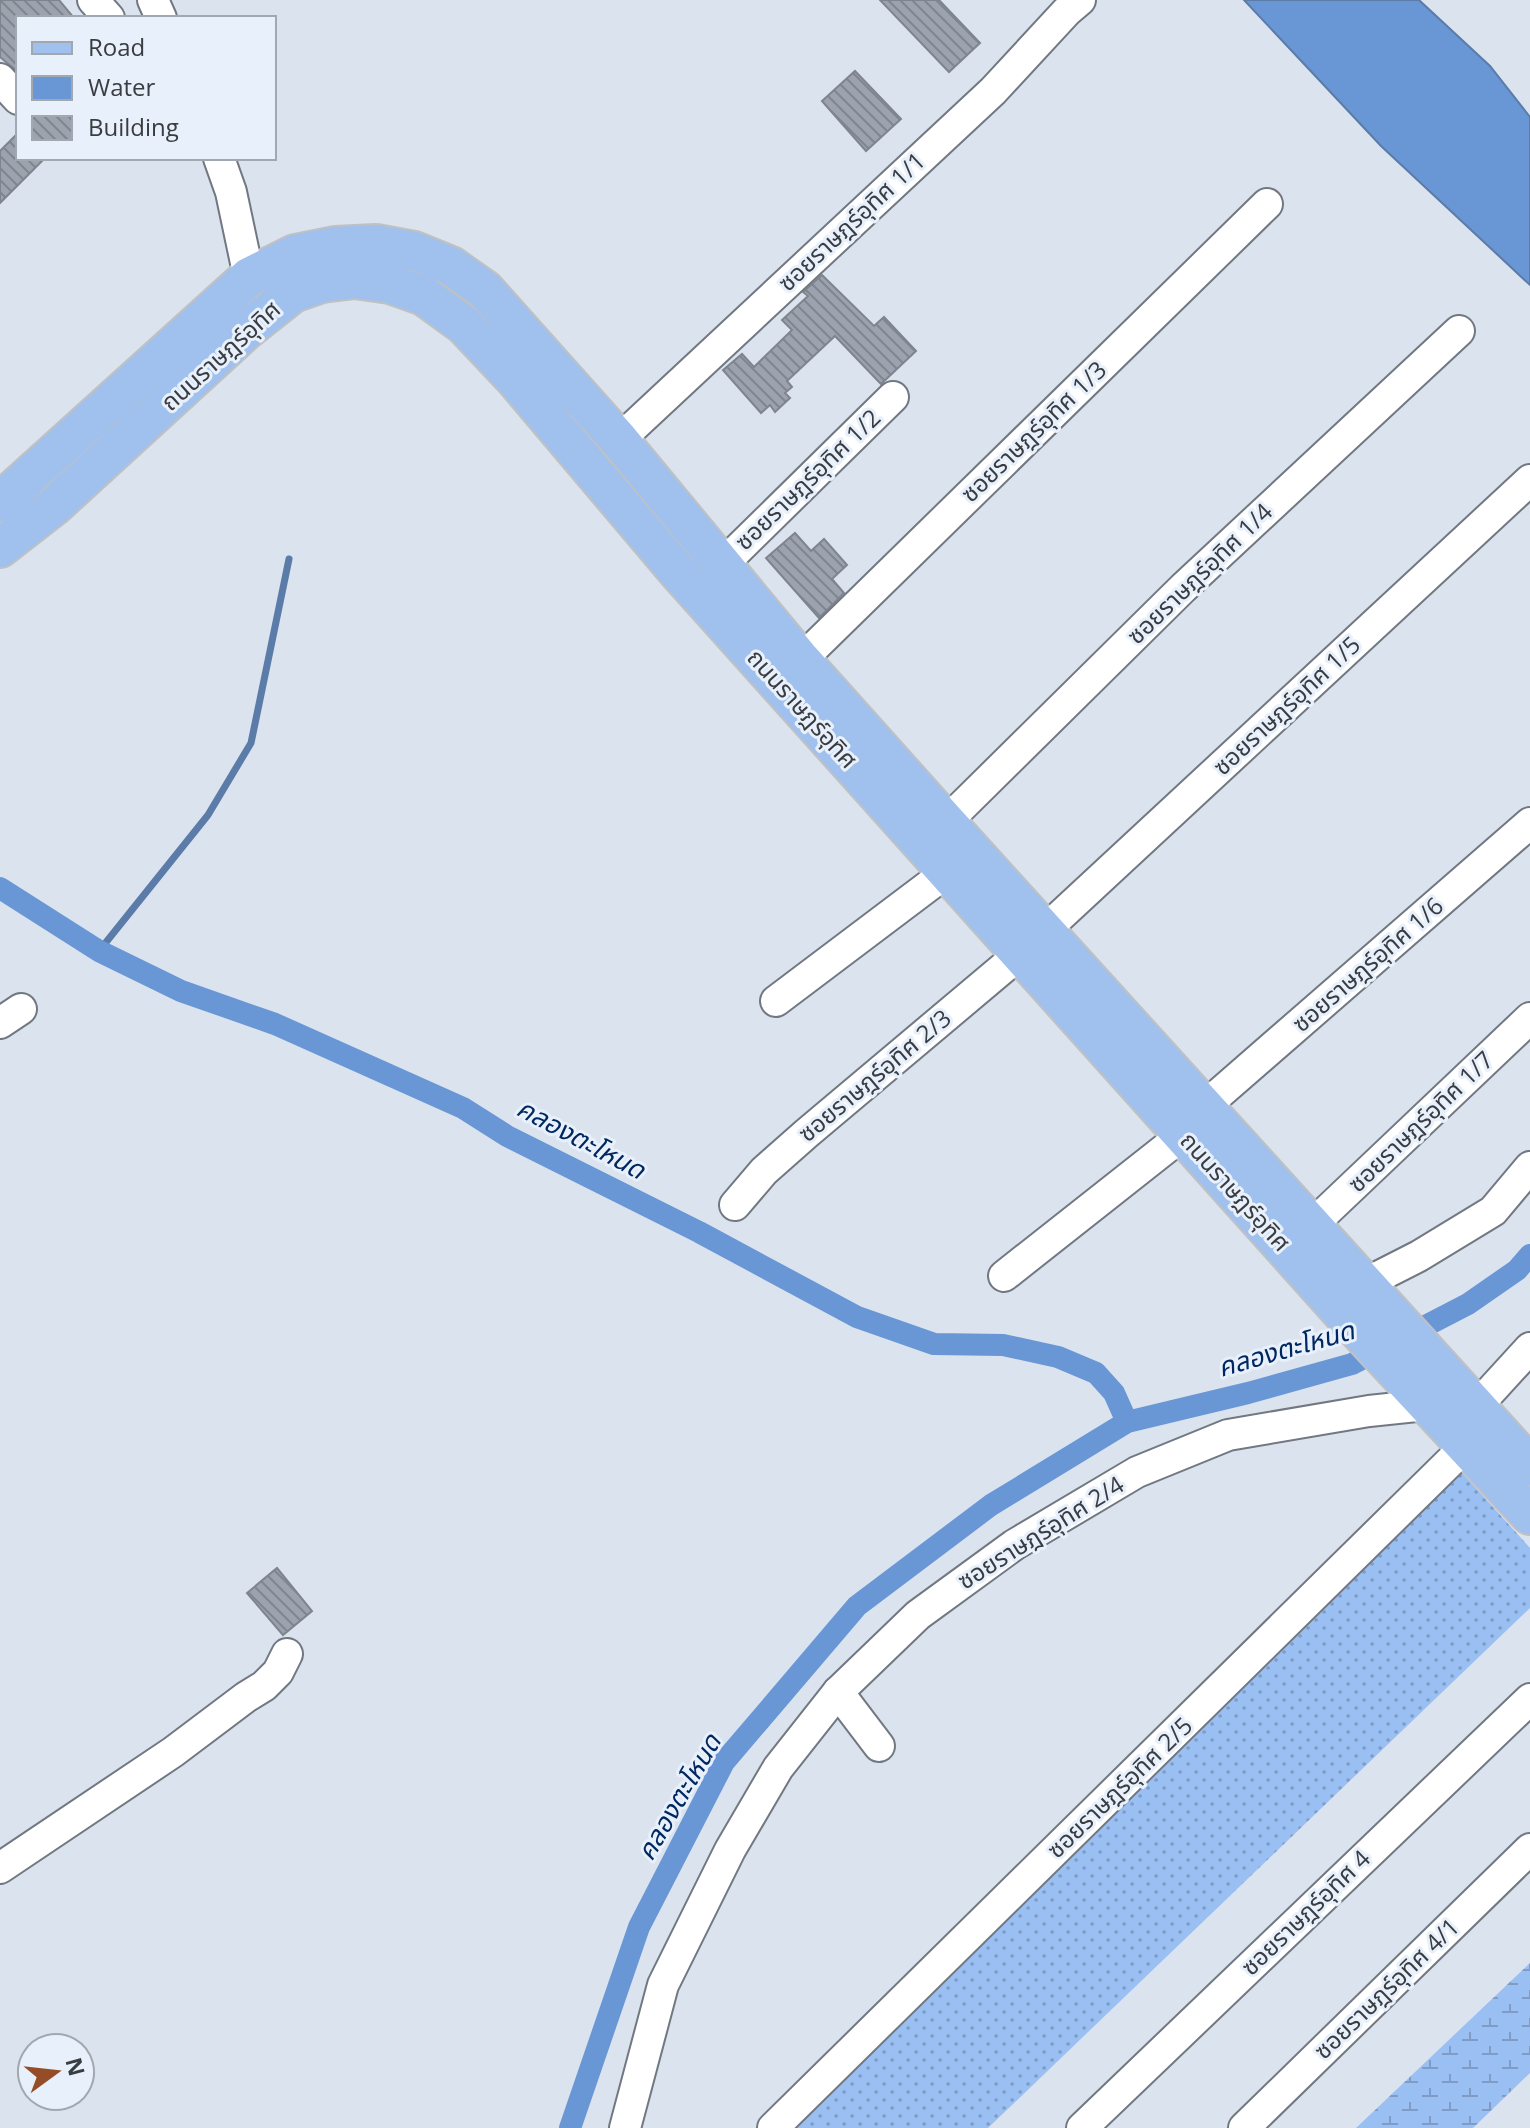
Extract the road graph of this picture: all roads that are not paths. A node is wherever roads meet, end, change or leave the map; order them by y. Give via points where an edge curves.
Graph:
1 (93, 0) edge
2 (1080, 0) edge
3 (107, 16) edge
4 (0, 79) edge
5 (16, 97) edge
6 (220, 160) edge
7 (1267, 204) dead end
8 (249, 277) junction
9 (1459, 331) dead end
10 (893, 397) dead end
11 (619, 440) junction
12 (1530, 480) edge
13 (0, 502) edge
14 (0, 548) edge
15 (723, 564) junction
16 (801, 660) junction
17 (946, 822) junction
18 (1530, 823) edge
19 (947, 872) junction
20 (1033, 942) junction
21 (776, 1001) dead end
22 (1530, 1018) edge
23 (1194, 1120) junction
24 (1530, 1167) edge
25 (735, 1205) dead end
26 (1312, 1225) junction
27 (1004, 1276) dead end
28 (1367, 1305) junction
29 (1530, 1348) edge
30 (1427, 1388) junction
31 (1476, 1407) junction
32 (1466, 1446) junction
33 (1530, 1466) edge
34 (1530, 1515) edge
35 (287, 1654) dead end
36 (838, 1692) junction
37 (1530, 1699) edge
38 (879, 1746) dead end
39 (1530, 1849) edge
40 (0, 1868) edge
41 (625, 2128) edge
42 (773, 2128) edge
43 (1082, 2128) edge
44 (1244, 2128) edge

1 - 3 street
2 - 11 street, ซอยราษฎร์อุทิศ 1/1 via 993,91
4 - 5 street
6 - 8 street
7 - 16 street, ซอยราษฎร์อุทิศ 1/3
8 - 11 main road, ถนนราษฎร์อุทิศ via 295,254 335,246 389,246 451,266 485,290
8 - 13 main road, ถนนราษฎร์อุทิศ
9 - 17 street, ซอยราษฎร์อุทิศ 1/4 via 1183,588
10 - 15 street, ซอยราษฎร์อุทิศ 1/2
11 - 15 main road, ถนนราษฎร์อุทิศ
12 - 20 street, ซอยราษฎร์อุทิศ 1/5
14 - 19 main road, ถนนราษฎร์อุทิศ via 293,293 355,279 390,284 424,296 464,325
15 - 16 main road, ถนนราษฎร์อุทิศ
16 - 17 main road, ถนนราษฎร์อุทิศ
17 - 20 main road, ถนนราษฎร์อุทิศ
18 - 23 street, ซอยราษฎร์อุทิศ 1/6
19 - 20 main road, ถนนราษฎร์อุทิศ
19 - 21 street
20 - 23 main road, ถนนราษฎร์อุทิศ
20 - 25 street, ซอยราษฎร์อุทิศ 2/3 via 807,1133
22 - 26 street, ซอยราษฎร์อุทิศ 1/7
23 - 26 main road, ถนนราษฎร์อุทิศ
23 - 27 street, ซอยราษฎร์อุทิศ 1/6
23 - 28 main road, ถนนราษฎร์อุทิศ
24 - 28 street via 1493,1211 1419,1256
26 - 28 main road, ถนนราษฎร์อุทิศ
28 - 30 main road, ถนนราษฎร์อุทิศ
29 - 31 street
30 - 31 main road, ถนนราษฎร์อุทิศ
30 - 32 main road, ถนนราษฎร์อุทิศ
30 - 36 street, ซอยราษฎร์อุทิศ 2/4 via 1369,1411 1228,1435 1137,1472 1014,1545 918,1615
31 - 33 main road, ถนนราษฎร์อุทิศ
32 - 34 main road, ถนนราษฎร์อุทิศ
32 - 42 street, ซอยราษฎร์อุทิศ 2/5
35 - 40 street via 264,1686
36 - 38 street
36 - 41 street, ซอยราษฎร์อุทิศ 2/4 via 778,1768 730,1850 663,1985
37 - 43 street, ซอยราษฎร์อุทิศ 4
39 - 44 street, ซอยราษฎร์อุทิศ 4/1

